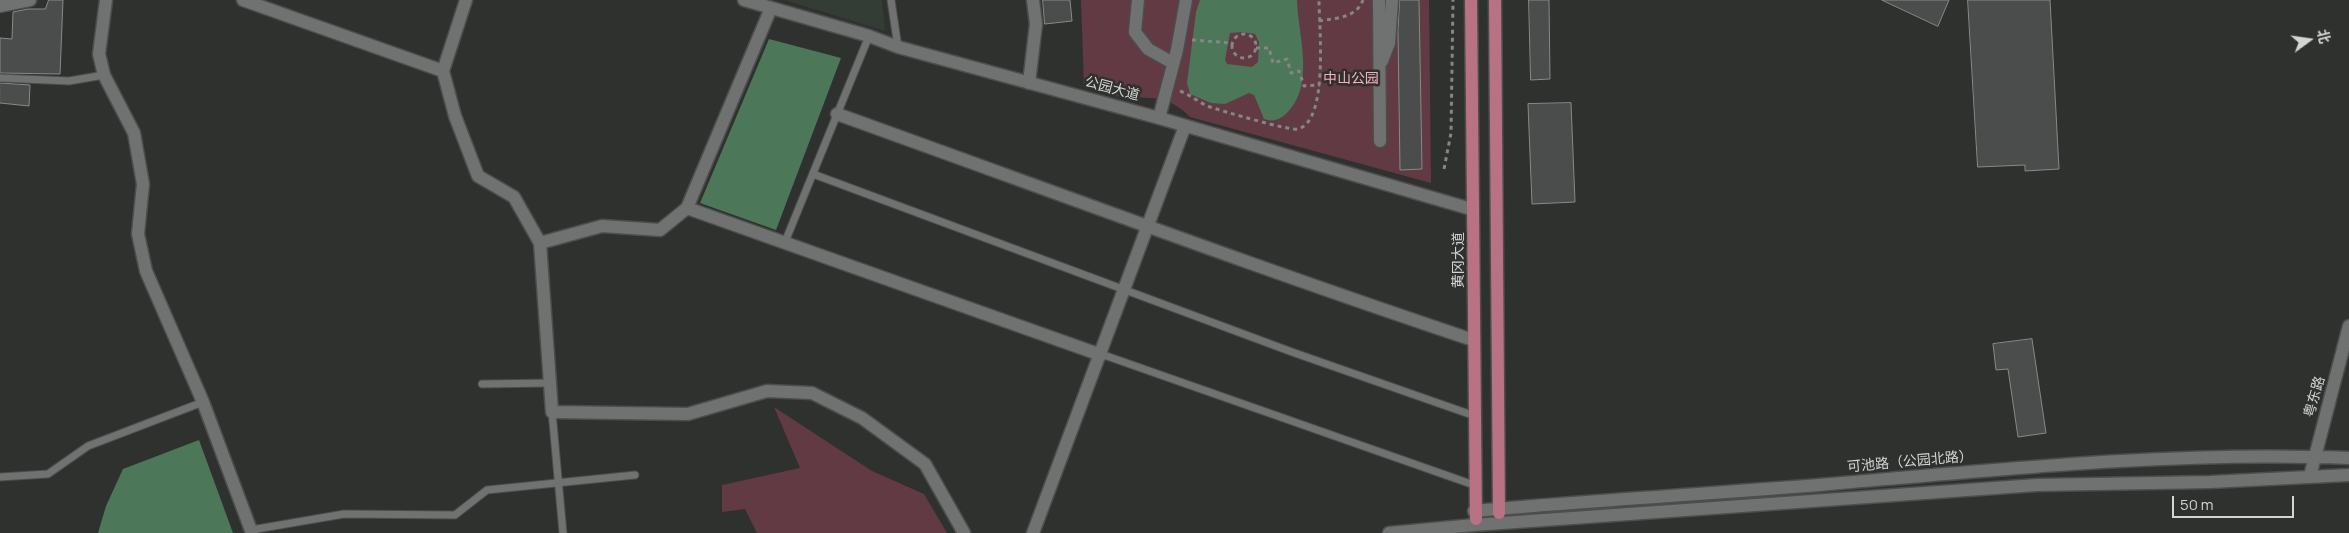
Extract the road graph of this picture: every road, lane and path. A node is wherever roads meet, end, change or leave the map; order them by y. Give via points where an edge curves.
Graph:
1 (30, 0) edge
2 (106, 0) edge
3 (242, 0) edge
4 (466, 0) edge
5 (744, 0) edge
6 (891, 0) edge
7 (1033, 0) edge
8 (1138, 0) edge
9 (1186, 0) edge
10 (1319, 0) edge
11 (1363, 0) edge
12 (1379, 0) edge
13 (1392, 0) edge
14 (1453, 0) edge
15 (1471, 0) edge
16 (1495, 0) edge
17 (0, 6) edge
18 (771, 8) junction
19 (1319, 21) junction
20 (869, 36) junction
21 (1186, 39) dead end
22 (1231, 43) junction
23 (898, 47) junction
24 (1257, 48) junction
25 (1173, 63) junction
26 (1379, 66) junction
27 (443, 71) junction
28 (104, 75) junction
29 (0, 78) edge
30 (1029, 83) junction
31 (1320, 85) junction
32 (1167, 87) junction
33 (837, 114) junction
34 (1159, 118) junction
35 (1185, 126) junction
36 (1380, 141) dead end
37 (1444, 168) dead end
38 (813, 174) junction
39 (687, 208) junction
40 (1471, 209) dead end
41 (1148, 225) junction
42 (785, 242) junction
43 (540, 243) junction
44 (1125, 290) junction
45 (2349, 326) edge
46 (1473, 340) dead end
47 (1101, 355) junction
48 (550, 383) junction
49 (482, 384) dead end
50 (203, 402) junction
51 (552, 412) junction
52 (1475, 416) dead end
53 (2314, 457) junction
54 (2349, 458) edge
55 (635, 474) dead end
56 (2349, 475) edge
57 (2310, 476) junction
58 (0, 477) edge
59 (560, 483) junction
60 (1474, 485) dead end
61 (1499, 513) dead end
62 (1474, 518) junction
63 (251, 531) edge
64 (563, 533) edge
65 (964, 533) edge
66 (1033, 533) edge
67 (1389, 533) edge

1 - 17 street
2 - 28 street via 99,54
3 - 27 street
4 - 27 street
5 - 18 street, 公园大道
6 - 23 lane
7 - 30 street via 1036,24
8 - 25 street via 1135,32 1148,49
9 - 25 street
10 - 19 path
11 - 19 path via 1351,15
12 - 26 street
13 - 26 street via 1389,43
14 - 37 path via 1451,133
15 - 62 main road, 黄冈大道
16 - 61 main road
18 - 20 street, 公园大道
18 - 39 street
19 - 31 path
20 - 23 street, 公园大道
20 - 33 lane
21 - 22 path
22 - 24 path via 1240,34 1248,35 1255,40
22 - 24 path via 1232,51 1241,58 1253,55
23 - 30 street, 公园大道
24 - 31 path via 1269,48 1273,63 1287,59 1292,73 1298,71 1304,86
25 - 32 street
26 - 36 street
27 - 43 street via 455,116 478,176 514,197
28 - 29 lane via 69,81
28 - 50 street via 134,133 143,184 138,234 146,271
30 - 34 street, 公园大道
31 - 32 path via 1308,125 1296,130 1210,107 1188,94
32 - 34 street
33 - 38 lane
33 - 41 street
34 - 35 street, 公园大道
35 - 40 street, 公园大道
35 - 41 street
38 - 42 lane
38 - 44 lane
39 - 42 street
39 - 43 street via 660,230 602,226
41 - 44 street
41 - 46 street via 1320,289
42 - 47 street
43 - 48 street
44 - 47 street
44 - 52 lane
45 - 53 street, 粤东路
47 - 60 lane
47 - 66 street
48 - 49 lane
48 - 51 street
50 - 58 lane via 88,446 48,474
50 - 63 street
51 - 59 lane
51 - 65 street via 688,414 767,391 812,393 862,418 925,464
53 - 54 street, 可池路（公园北路）
53 - 57 street, 粤东路
53 - 62 street, 可池路（公园北路） via 2040,465
55 - 59 lane
56 - 57 street
57 - 62 street via 2210,482 2037,485
59 - 63 lane via 487,490 455,515 344,514
59 - 64 lane
62 - 67 street

